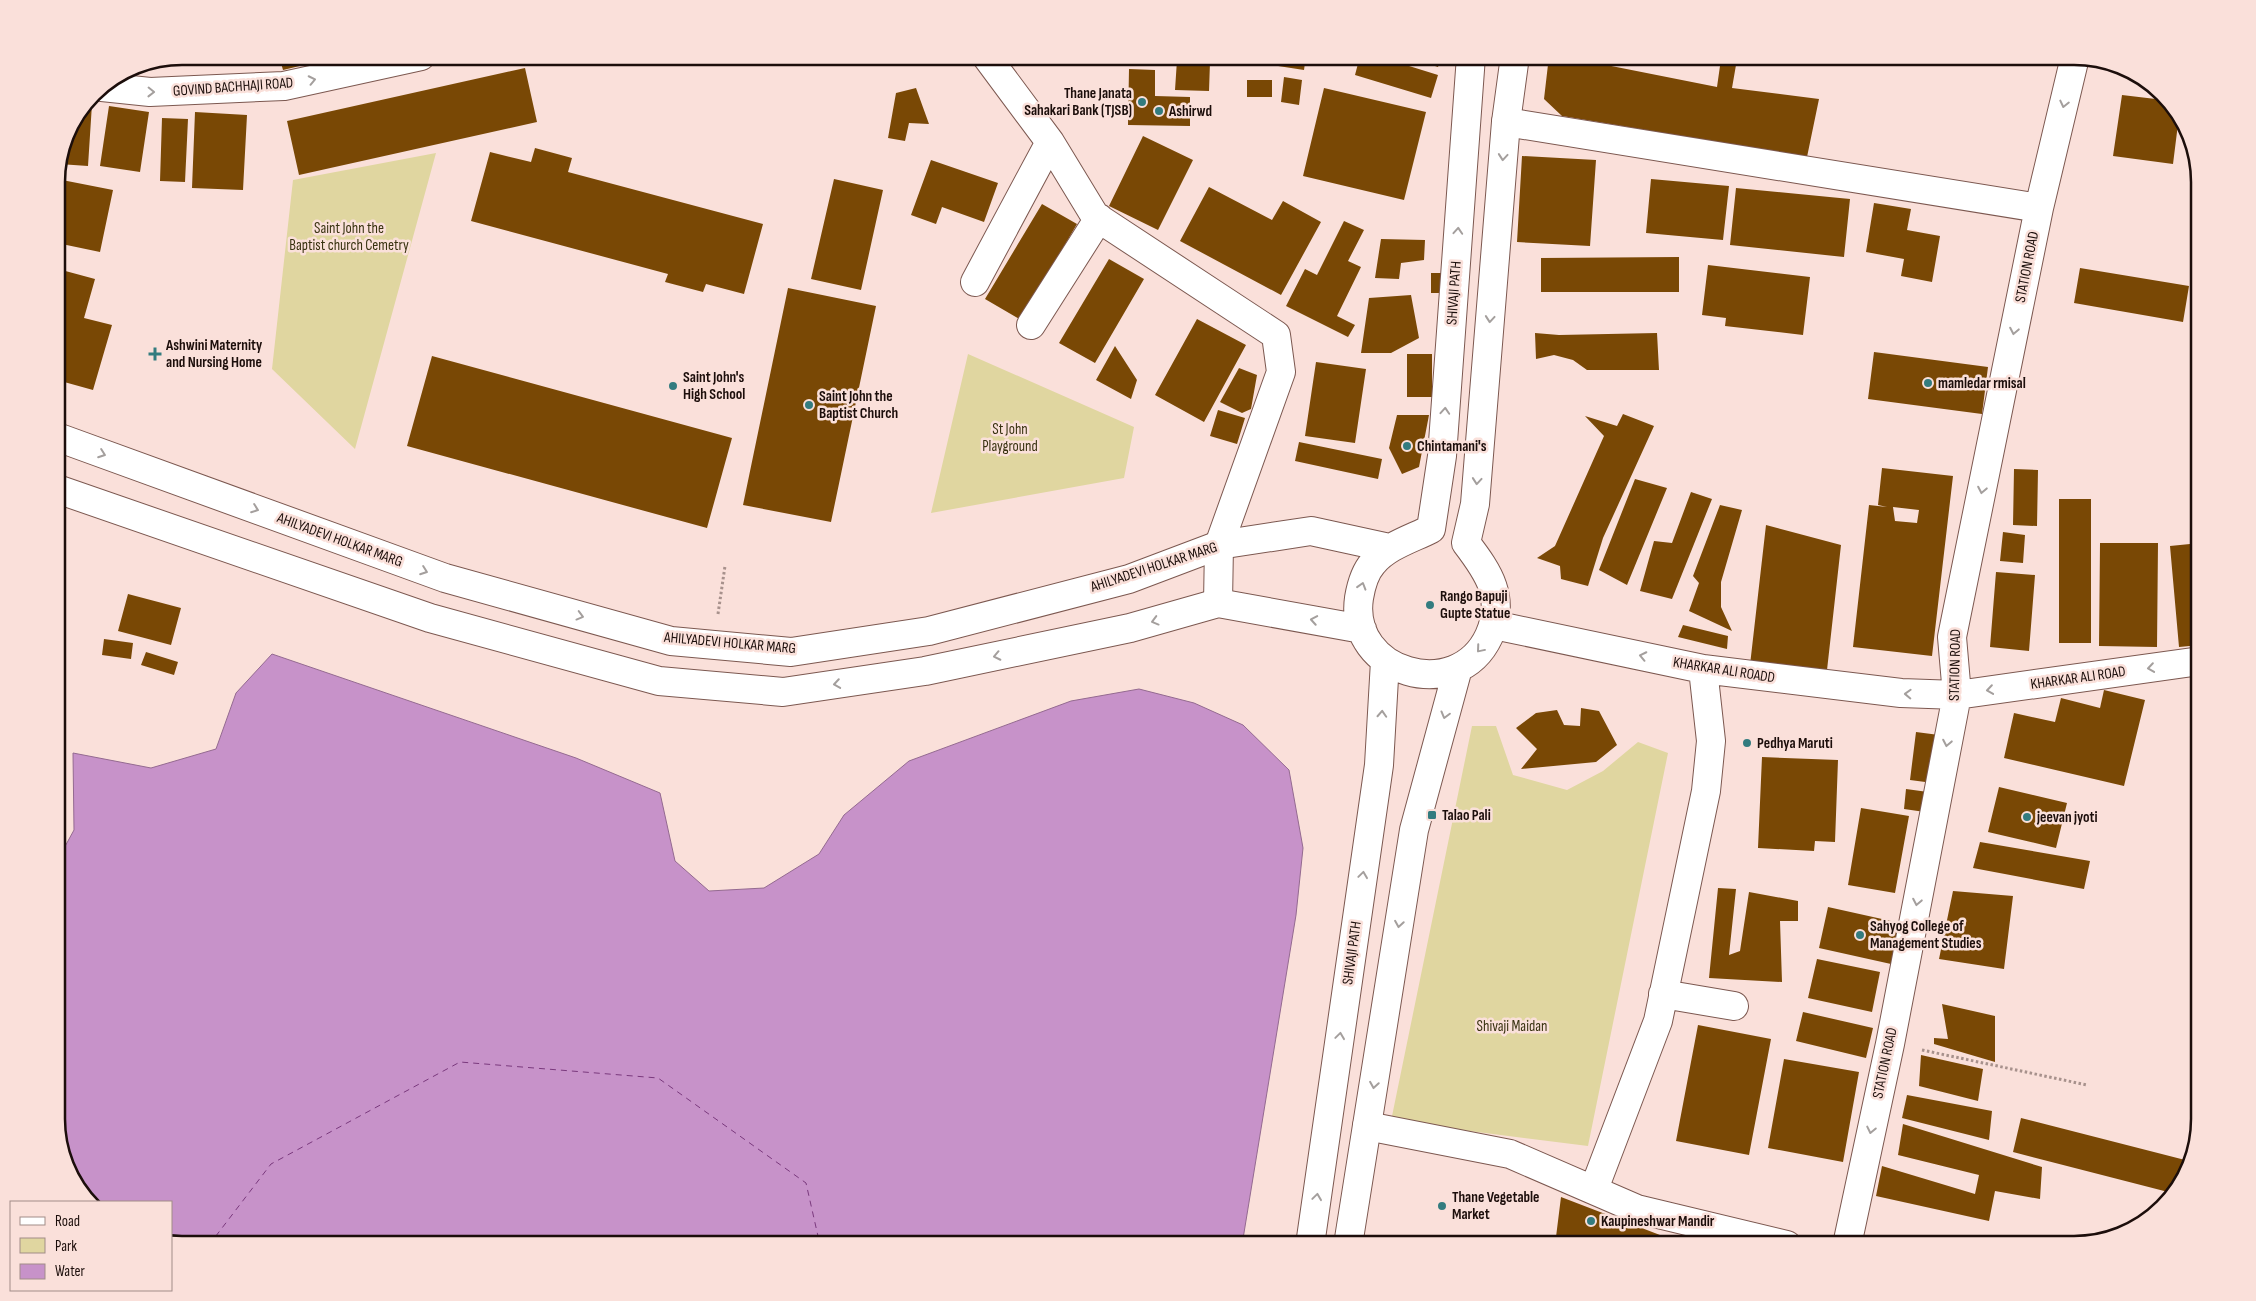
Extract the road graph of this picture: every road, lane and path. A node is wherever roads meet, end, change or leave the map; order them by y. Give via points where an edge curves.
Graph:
1 (362, 65) edge
2 (993, 65) edge
3 (1470, 65) edge
4 (1514, 65) edge
5 (2073, 65) edge
6 (113, 88) edge
7 (1506, 122) junction
8 (1050, 142) junction
9 (2039, 208) junction
10 (1099, 218) junction
11 (974, 282) dead end
12 (1031, 325) dead end
13 (65, 440) edge
14 (65, 493) edge
15 (1219, 545) junction
16 (1389, 548) junction
17 (725, 566) dead end
18 (1218, 604) junction
19 (1494, 625) junction
20 (1362, 629) junction
21 (714, 645) junction
22 (1385, 660) junction
23 (2191, 662) edge
24 (1458, 668) junction
25 (1703, 669) junction
26 (1957, 695) junction
27 (1663, 994) junction
28 (1734, 1006) dead end
29 (1890, 1044) junction
30 (2087, 1085) dead end
31 (1368, 1126) junction
32 (1594, 1189) junction
33 (1311, 1236) edge
34 (1350, 1236) edge
35 (1750, 1236) edge
36 (1849, 1236) edge

6 -> 1 main road, GOVIND BACHHAJI ROAD via 150,92 284,86
2 - 8 main road
16 -> 3 main road, SHIVAJI PATH via 1431,529 1442,456
4 - 7 main road
5 -> 9 main road, STATION ROAD
7 - 9 main road
7 -> 19 main road via 1475,504 1466,544 1493,582 1497,604
8 - 10 main road
8 - 11 main road
9 -> 26 main road, STATION ROAD via 1952,637
10 - 12 main road
10 - 15 main road via 1276,335 1281,372
13 -> 21 main road, AHILYADEVI HOLKAR MARG via 445,578 671,640
18 -> 14 main road via 1130,628 925,670 783,692 659,680 430,618
15 - 16 main road, AHILYADEVI HOLKAR MARG via 1311,530
15 - 18 main road
15 - 21 main road, AHILYADEVI HOLKAR MARG via 1129,579 929,631 791,652
20 -> 16 main road via 1358,606 1361,584 1372,564
17 - 21 path
20 -> 18 main road
19 -> 24 main road via 1480,650
25 -> 19 main road, KHARKAR ALI ROADD
20 - 22 main road via 1371,646
22 - 24 main road via 1420,675 1440,674
33 -> 22 main road, SHIVAJI PATH via 1379,765
23 -> 26 main road, KHARKAR ALI ROAD
24 -> 31 main road via 1414,830
26 -> 25 main road, KHARKAR ALI ROADD via 1901,694
25 - 27 main road via 1711,740 1706,791
26 -> 29 main road, STATION ROAD
27 - 28 main road
27 - 32 main road via 1658,1021
29 - 30 path
29 -> 36 main road, STATION ROAD
31 - 32 main road via 1510,1154
31 - 34 main road
32 - 35 main road via 1638,1209

